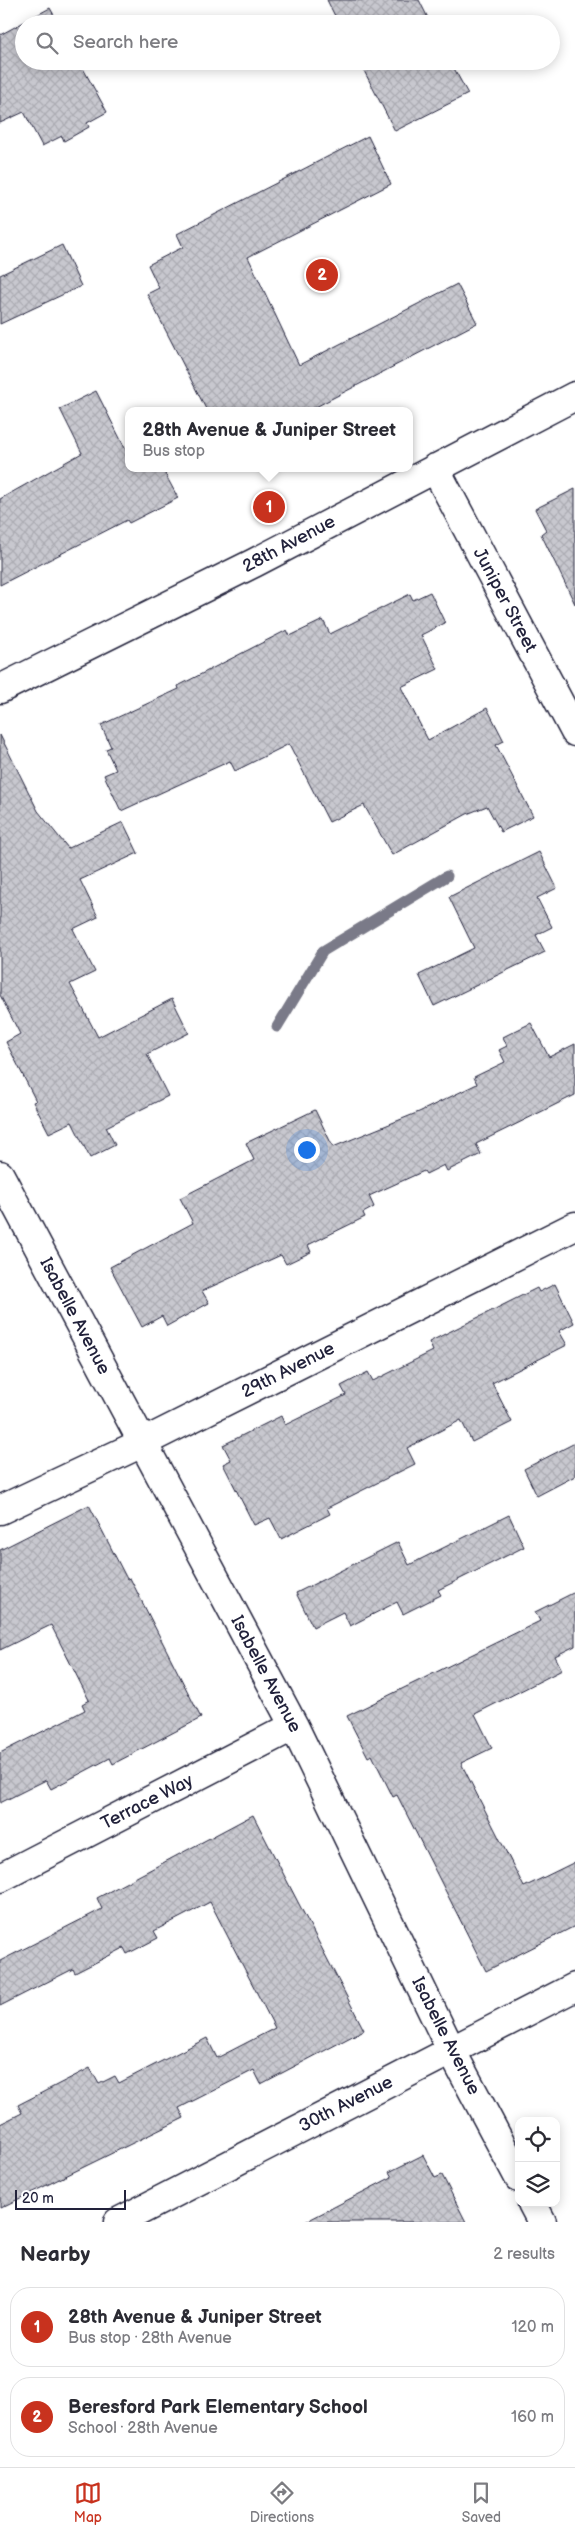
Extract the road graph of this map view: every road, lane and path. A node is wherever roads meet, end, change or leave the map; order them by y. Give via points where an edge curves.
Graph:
1 (575, 396) edge
2 (435, 468) junction
3 (0, 689) edge
4 (575, 732) edge
5 (0, 1175) edge
6 (575, 1226) edge
7 (142, 1443) junction
8 (0, 1510) edge
9 (294, 1726) junction
10 (0, 1878) edge
11 (575, 1987) edge
12 (451, 2050) junction
13 (515, 2170) edge
14 (534, 2207) edge
15 (118, 2222) edge
16 (542, 2222) edge

1 - 2 street, 28th Avenue
2 - 3 street, 28th Avenue via 254,563
2 - 4 street, Juniper Street
5 - 7 street, Isabelle Avenue
6 - 7 street, 29th Avenue
7 - 8 street, 29th Avenue
7 - 9 street, Isabelle Avenue
9 - 10 street, Terrace Way
9 - 12 street, Isabelle Avenue
11 - 12 street, 30th Avenue
12 - 13 street, Isabelle Avenue
12 - 15 street, 30th Avenue
14 - 16 street

